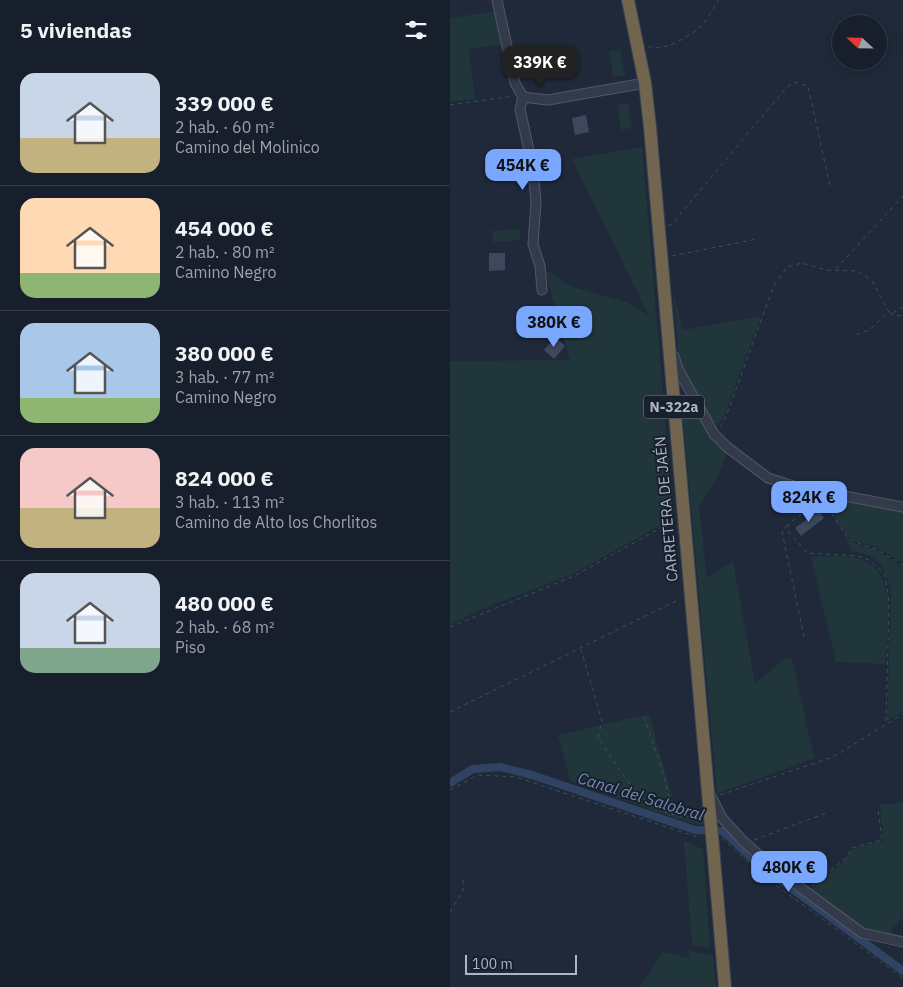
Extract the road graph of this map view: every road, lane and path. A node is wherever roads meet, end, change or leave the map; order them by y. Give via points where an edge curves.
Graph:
1 (497, 0) edge
2 (628, 0) edge
3 (718, 0) edge
4 (634, 31) junction
5 (645, 83) junction
6 (523, 97) junction
7 (450, 105) edge
8 (830, 186) dead end
9 (903, 196) edge
10 (659, 229) junction
11 (757, 239) dead end
12 (662, 258) junction
13 (835, 270) junction
14 (542, 290) dead end
15 (903, 307) edge
16 (889, 312) junction
17 (892, 314) junction
18 (903, 315) edge
19 (856, 335) dead end
20 (669, 337) junction
21 (714, 434) junction
22 (903, 507) edge
23 (683, 516) junction
24 (788, 524) junction
25 (903, 565) edge
26 (690, 594) junction
27 (450, 627) edge
28 (804, 637) dead end
29 (580, 648) junction
30 (450, 712) edge
31 (903, 714) edge
32 (644, 717) dead end
33 (886, 724) junction
34 (450, 790) edge
35 (711, 795) junction
36 (878, 810) dead end
37 (829, 812) dead end
38 (673, 813) junction
39 (710, 815) junction
40 (700, 838) dead end
41 (718, 842) junction
42 (746, 843) junction
43 (463, 876) dead end
44 (806, 890) junction
45 (450, 912) edge
46 (903, 942) edge
47 (903, 978) edge
48 (725, 987) edge

1 - 6 street via 515,84
2 - 4 highway, CARRETERA DE JAÉN / N-322a
3 - 4 path via 698,28 668,46 650,47
4 - 5 highway, CARRETERA DE JAÉN / N-322a
5 - 6 street via 548,100
5 - 10 highway, CARRETERA DE JAÉN / N-322a
6 - 7 path
6 - 14 street via 520,109 533,169 536,202 534,244
8 - 10 path via 808,86 794,82 672,224
9 - 13 path
10 - 12 highway, CARRETERA DE JAÉN / N-322a
11 - 12 path
12 - 20 highway, CARRETERA DE JAÉN / N-322a
13 - 16 path via 858,271 866,275
13 - 21 path via 795,264 780,274 724,422
15 - 17 path
16 - 17 path
16 - 19 path via 869,330
17 - 18 path
20 - 21 street via 678,369
20 - 23 highway, CARRETERA DE JAÉN / N-322a
21 - 22 street via 768,478 783,484
23 - 26 highway, CARRETERA DE JAÉN / N-322a
23 - 27 path via 574,576
24 - 25 path via 822,499 852,541 876,549
24 - 28 path via 782,532
24 - 33 path via 788,531 807,553 858,556 869,560 885,574 889,602
26 - 29 path
26 - 35 highway, CARRETERA DE JAÉN / N-322a
29 - 30 path
29 - 38 path via 602,720 598,737 648,804
31 - 33 path
32 - 38 path
33 - 35 path via 833,757
34 - 40 path via 478,775 516,777
35 - 39 highway, CARRETERA DE JAÉN / N-322a
35 - 42 street via 722,818
36 - 44 path via 882,840 852,848 845,858
37 - 42 path
38 - 39 path
39 - 41 highway, CARRETERA DE JAÉN / N-322a, bridge
41 - 47 path
41 - 48 highway, CARRETERA DE JAÉN / N-322a
42 - 44 street via 775,869
43 - 45 path via 463,891
44 - 46 street via 862,933

